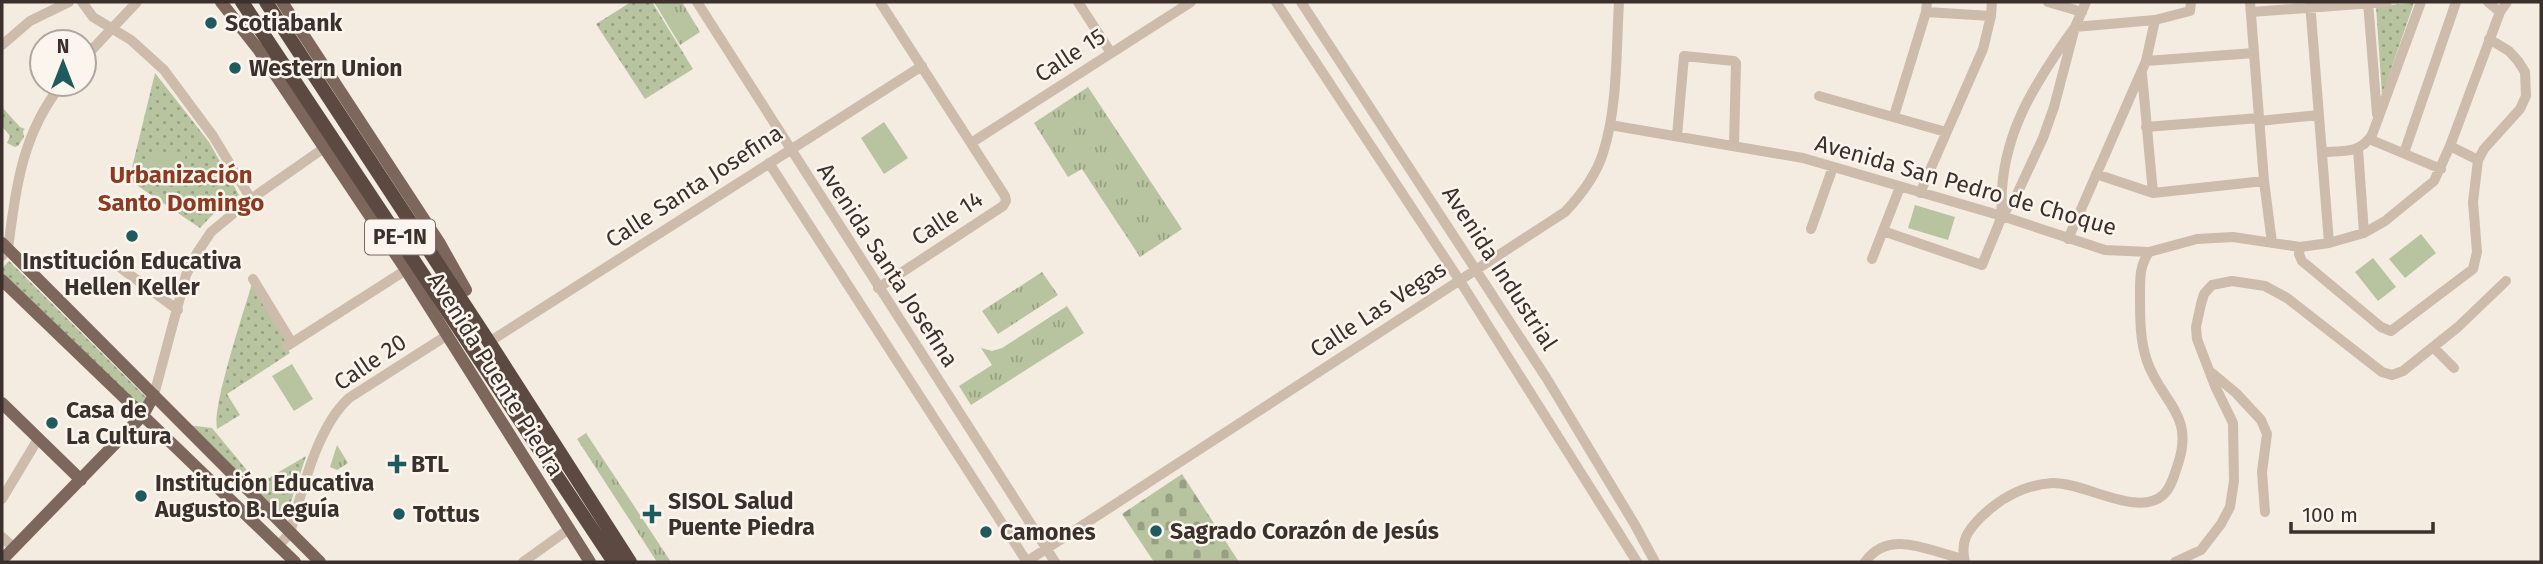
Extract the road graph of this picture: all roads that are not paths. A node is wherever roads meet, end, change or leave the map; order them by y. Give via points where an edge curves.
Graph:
1 (69, 2) edge
2 (82, 2) edge
3 (137, 2) edge
4 (221, 2) edge
5 (242, 2) edge
6 (266, 2) edge
7 (282, 2) edge
8 (697, 2) edge
9 (880, 2) edge
10 (1078, 2) edge
11 (1191, 2) edge
12 (1276, 2) edge
13 (1301, 2) edge
14 (1619, 2) edge
15 (1992, 2) edge
16 (2048, 2) edge
17 (2191, 2) edge
18 (2368, 2) edge
19 (2387, 2) edge
20 (2421, 2) edge
21 (2456, 2) edge
22 (2488, 2) edge
23 (2507, 2) edge
24 (2310, 5) edge
25 (1926, 7) edge
26 (2084, 7) edge
27 (2251, 7) edge
28 (2500, 12) junction
29 (1991, 16) junction
30 (2155, 20) junction
31 (2075, 27) junction
32 (111, 30) junction
33 (2489, 39) junction
34 (98, 43) edge
35 (2, 45) edge
36 (1111, 53) junction
37 (2254, 53) junction
38 (2146, 61) junction
39 (922, 66) junction
40 (2141, 72) junction
41 (1819, 96) dead end
42 (53, 98) edge
43 (1894, 116) junction
44 (2319, 116) junction
45 (2259, 119) junction
46 (2377, 119) junction
47 (1610, 125) junction
48 (2146, 127) junction
49 (1946, 132) junction
50 (1678, 136) junction
51 (2369, 139) junction
52 (971, 143) junction
53 (1734, 146) junction
54 (2450, 146) junction
55 (324, 148) junction
56 (2358, 149) junction
57 (790, 150) junction
58 (2322, 152) junction
59 (2404, 153) junction
60 (2477, 160) junction
61 (769, 163) junction
62 (1833, 167) junction
63 (2441, 169) junction
64 (2096, 174) junction
65 (2264, 181) junction
66 (1900, 187) junction
67 (1920, 193) junction
68 (2153, 193) junction
69 (251, 199) junction
70 (2002, 216) junction
71 (1811, 229) dead end
72 (1883, 231) junction
73 (2364, 233) junction
74 (2068, 239) junction
75 (2272, 243) junction
76 (2329, 243) junction
77 (2300, 247) junction
78 (4, 249) edge
79 (2149, 252) junction
80 (1872, 259) dead end
81 (114, 263) dead end
82 (406, 270) junction
83 (1475, 272) junction
84 (253, 279) dead end
85 (2, 280) edge
86 (1460, 281) junction
87 (2505, 281) dead end
88 (878, 288) junction
89 (466, 290) joint
90 (178, 310) junction
91 (446, 336) junction
92 (486, 336) junction
93 (2433, 347) junction
94 (2454, 368) dead end
95 (2211, 372) junction
96 (154, 395) junction
97 (2, 403) edge
98 (143, 415) junction
99 (38, 439) junction
100 (81, 480) junction
101 (2, 499) edge
102 (2265, 512) dead end
103 (569, 529) junction
104 (290, 533) junction
105 (2, 537) edge
106 (279, 545) junction
107 (14, 548) junction
108 (306, 549) junction
109 (1046, 549) junction
110 (2, 559) edge
111 (1964, 561) edge
112 (294, 562) edge
113 (320, 562) edge
114 (523, 562) edge
115 (590, 562) edge
116 (614, 562) edge
117 (630, 562) edge
118 (1027, 562) edge
119 (1055, 562) edge
120 (1637, 562) edge
121 (1655, 562) edge
122 (1865, 562) edge
123 (2175, 562) edge

1 - 35 street via 30,21
2 - 32 street
3 - 32 street
4 - 55 main road, Avenida Puente Piedra
5 - 116 highway, PE-1N
6 - 92 highway, PE-1N
7 - 89 main road, Avenida Puente Piedra
8 - 57 street, Avenida Santa Josefina
9 - 39 street
10 - 36 street
11 - 36 street, Calle 15
12 - 86 street
13 - 83 street, Avenida Industrial
14 - 47 street, Calle Las Vegas
15 - 29 street
16 - 26 street
17 - 30 street via 2190,11
18 - 19 street
18 - 24 street
18 - 46 street
20 - 46 street
21 - 59 street
22 - 28 street
23 - 28 street, Avenida San Pedro de Choque
24 - 27 street
24 - 44 street
25 - 29 street
25 - 43 street
26 - 31 street
27 - 37 street
28 - 33 street, Avenida San Pedro de Choque
29 - 49 street via 1983,49
30 - 31 street
30 - 38 street
31 - 70 street via 2043,138
31 - 70 street via 2027,97 2004,166
32 - 34 street
32 - 69 street via 131,40 164,70 213,136
33 - 54 street, Avenida San Pedro de Choque
33 - 60 street via 2518,61 2525,72 2526,96
36 - 52 street, Calle 15
37 - 38 street
37 - 45 street
38 - 40 street
39 - 52 street
39 - 57 street, Calle Santa Josefina
40 - 48 street
40 - 64 street
41 - 43 street
42 - 78 street via 31,133
43 - 49 street
44 - 45 street
44 - 58 street
45 - 48 street
45 - 65 street
46 - 51 street
47 - 50 street, Avenida San Pedro de Choque
47 - 83 street, Calle Las Vegas via 1593,177 1565,212
48 - 68 street
49 - 67 street
50 - 53 street, Avenida San Pedro de Choque
50 - 53 street via 1684,56 1734,61
51 - 56 street
51 - 59 street
52 - 88 street, Calle 14 via 1005,196 1003,206
53 - 62 street, Avenida San Pedro de Choque
54 - 60 street
54 - 63 street, Avenida San Pedro de Choque
55 - 69 street
55 - 82 main road, Avenida Puente Piedra
56 - 58 street
56 - 73 street
57 - 61 street, Calle Santa Josefina
57 - 88 street, Avenida Santa Josefina
58 - 76 street
59 - 63 street
60 - 77 street via 2473,269 2391,331 2302,261
61 - 92 street, Calle Santa Josefina
61 - 118 street, Avenida Santa Josefina
62 - 66 street, Avenida San Pedro de Choque
62 - 71 street
63 - 73 street, Avenida San Pedro de Choque via 2423,191
64 - 68 street
64 - 74 street
65 - 68 street
65 - 75 street
66 - 67 street, Avenida San Pedro de Choque
66 - 72 street
67 - 70 street, Avenida San Pedro de Choque
69 - 90 street via 211,232 197,253
70 - 72 street via 1982,265
70 - 74 street, Avenida San Pedro de Choque
72 - 80 street
73 - 76 street, Avenida San Pedro de Choque
74 - 79 street, Avenida San Pedro de Choque via 2120,253
75 - 77 street, Avenida San Pedro de Choque
75 - 79 street, Avenida San Pedro de Choque via 2233,237 2197,239
76 - 77 street, Avenida San Pedro de Choque
78 - 96 main road
79 - 111 street via 2140,272 2144,349 2184,433 2183,451 2165,494 2140,505 2076,486 2031,486 1995,503 1971,527 1964,537
81 - 90 street
82 - 84 street via 289,344
82 - 91 main road, Avenida Puente Piedra
83 - 86 street, Calle Las Vegas
83 - 121 street, Avenida Industrial via 1547,379
85 - 98 main road
86 - 109 street, Calle Las Vegas
86 - 120 street
87 - 93 street
88 - 109 street, Avenida Santa Josefina
89 - 92 highway
90 - 96 street
91 - 103 main road, Avenida Puente Piedra
91 - 104 street, Calle 20 via 339,407 323,433
92 - 117 highway, PE-1N
93 - 94 street
93 - 95 street via 2403,371 2382,372 2287,298 2265,286 2232,281 2211,285 2198,314 2197,338
95 - 102 street via 2261,420 2267,434 2262,472
95 - 123 street via 2233,423 2230,506 2200,550
96 - 98 main road
96 - 104 main road
97 - 99 main road
98 - 100 main road
98 - 106 main road
99 - 100 main road
99 - 101 street
100 - 107 main road
103 - 114 street
103 - 115 main road, Avenida Puente Piedra
104 - 106 street, Calle 20
104 - 108 main road
105 - 107 street
106 - 112 main road
107 - 110 main road
108 - 112 street
108 - 113 main road
109 - 118 street, Calle Las Vegas
109 - 119 street, Avenida Santa Josefina
111 - 122 street via 1932,548 1894,545 1879,548

